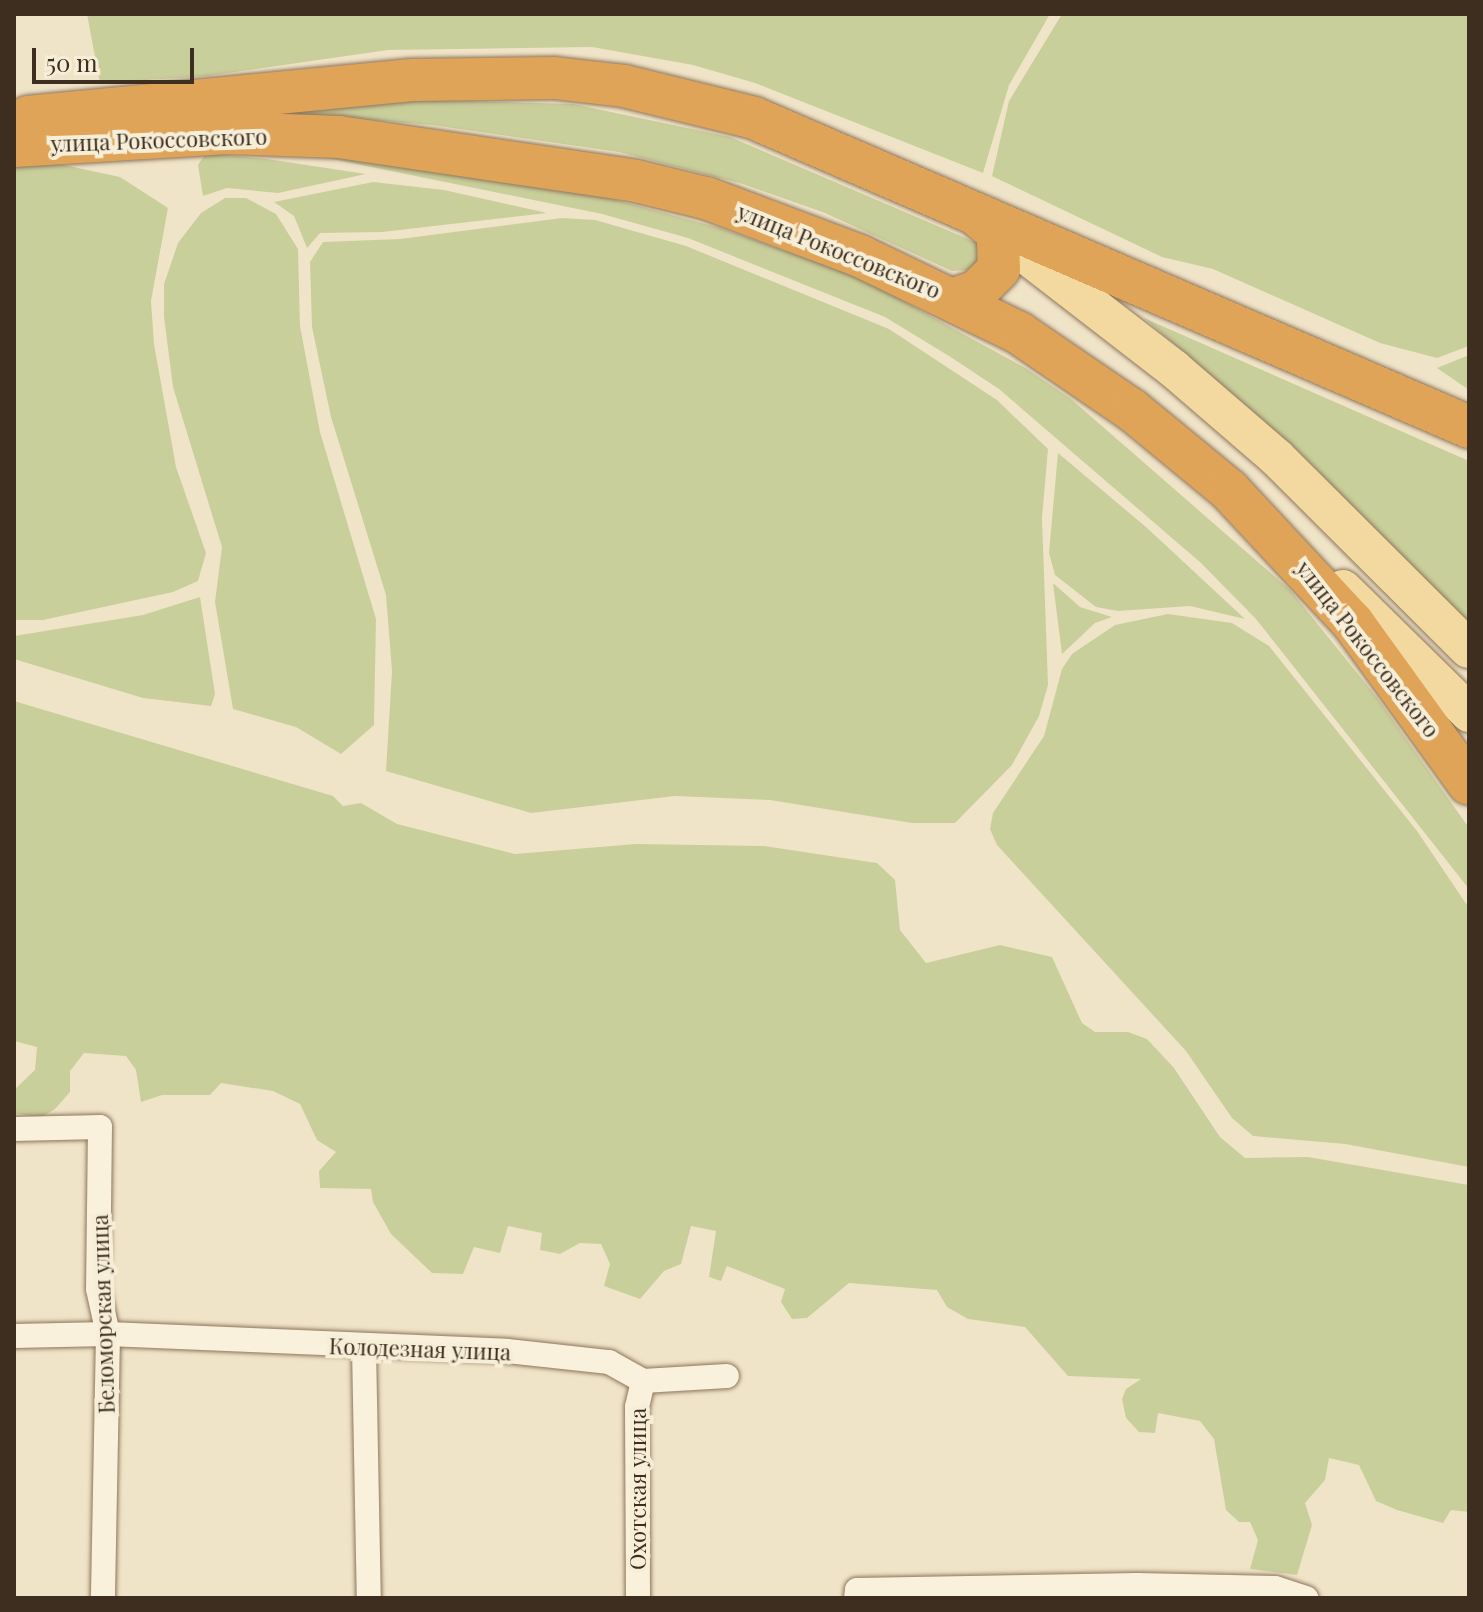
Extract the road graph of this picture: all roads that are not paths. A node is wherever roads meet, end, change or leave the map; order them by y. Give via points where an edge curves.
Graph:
1 (14, 118) edge
2 (14, 146) edge
3 (986, 223) junction
4 (955, 299) junction
5 (1469, 427) edge
6 (1229, 490) junction
7 (1469, 649) edge
8 (1469, 713) edge
9 (1469, 784) edge
10 (14, 1129) edge
11 (108, 1334) junction
12 (14, 1336) edge
13 (364, 1348) junction
14 (727, 1376) dead end
15 (643, 1381) junction
16 (1105, 1593) edge
17 (857, 1594) edge
18 (103, 1598) edge
19 (369, 1598) edge
20 (638, 1598) edge
21 (1306, 1598) edge

1 - 3 highway, улица Рокоссовского via 412,80 554,78 624,86 754,118
2 - 4 highway, улица Рокоссовского via 227,133 339,137 580,171 706,198 799,230
3 - 4 highway via 999,269 977,291
3 - 5 highway, улица Рокоссовского
3 - 7 main road via 1174,369 1276,457
4 - 6 highway, улица Рокоссовского via 1019,333 1085,378
6 - 8 main road via 1368,612
6 - 9 highway, улица Рокоссовского via 1353,623
10 - 11 street, Беломорская улица via 100,1127 98,1289
11 - 12 street, Колодезная улица
11 - 13 street, Колодезная улица
11 - 18 street, Беломорская улица
13 - 15 street, Колодезная улица via 507,1351 609,1362
13 - 19 street
14 - 15 street
15 - 20 street, Охотская улица via 637,1407
16 - 17 street
16 - 21 street via 1275,1588

